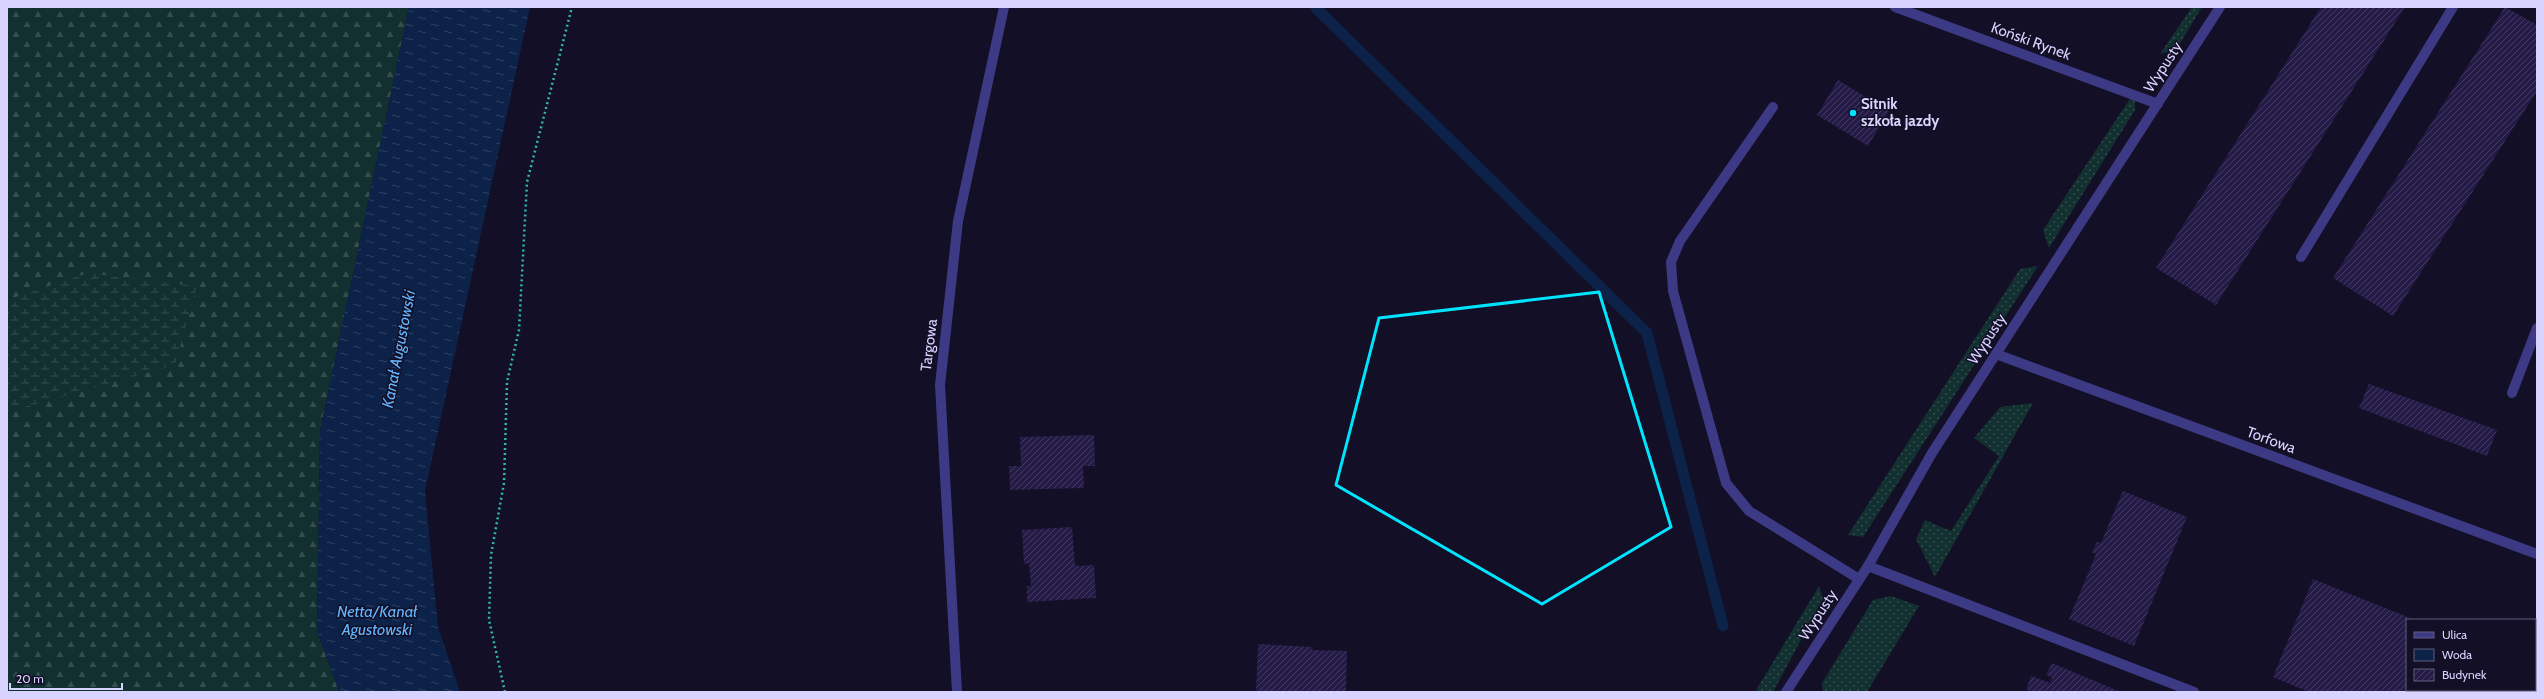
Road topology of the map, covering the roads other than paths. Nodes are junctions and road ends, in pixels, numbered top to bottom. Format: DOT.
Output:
graph roads {
  1 [pos="1004,7"];
  2 [pos="1895,7"];
  3 [pos="2220,7"];
  4 [pos="2453,7"];
  5 [pos="2158,104"];
  6 [pos="1773,107"];
  7 [pos="2301,257"];
  8 [pos="2537,328"];
  9 [pos="1996,354"];
  10 [pos="2512,393"];
  11 [pos="2537,554"];
  12 [pos="1868,566"];
  13 [pos="1859,579"];
  14 [pos="957,692"];
  15 [pos="1786,692"];
  16 [pos="2194,692"];
  1 -- 14 [label="street, Targowa"];
  2 -- 5 [label="street, Koński Rynek"];
  3 -- 5 [label="street, Wypusty"];
  4 -- 7 [label="street"];
  5 -- 9 [label="street, Wypusty"];
  6 -- 13 [label="street"];
  8 -- 10 [label="street"];
  9 -- 11 [label="street, Torfowa"];
  9 -- 12 [label="street, Wypusty"];
  12 -- 13 [label="street, Wypusty"];
  12 -- 16 [label="street"];
  13 -- 15 [label="street, Wypusty"];
}
